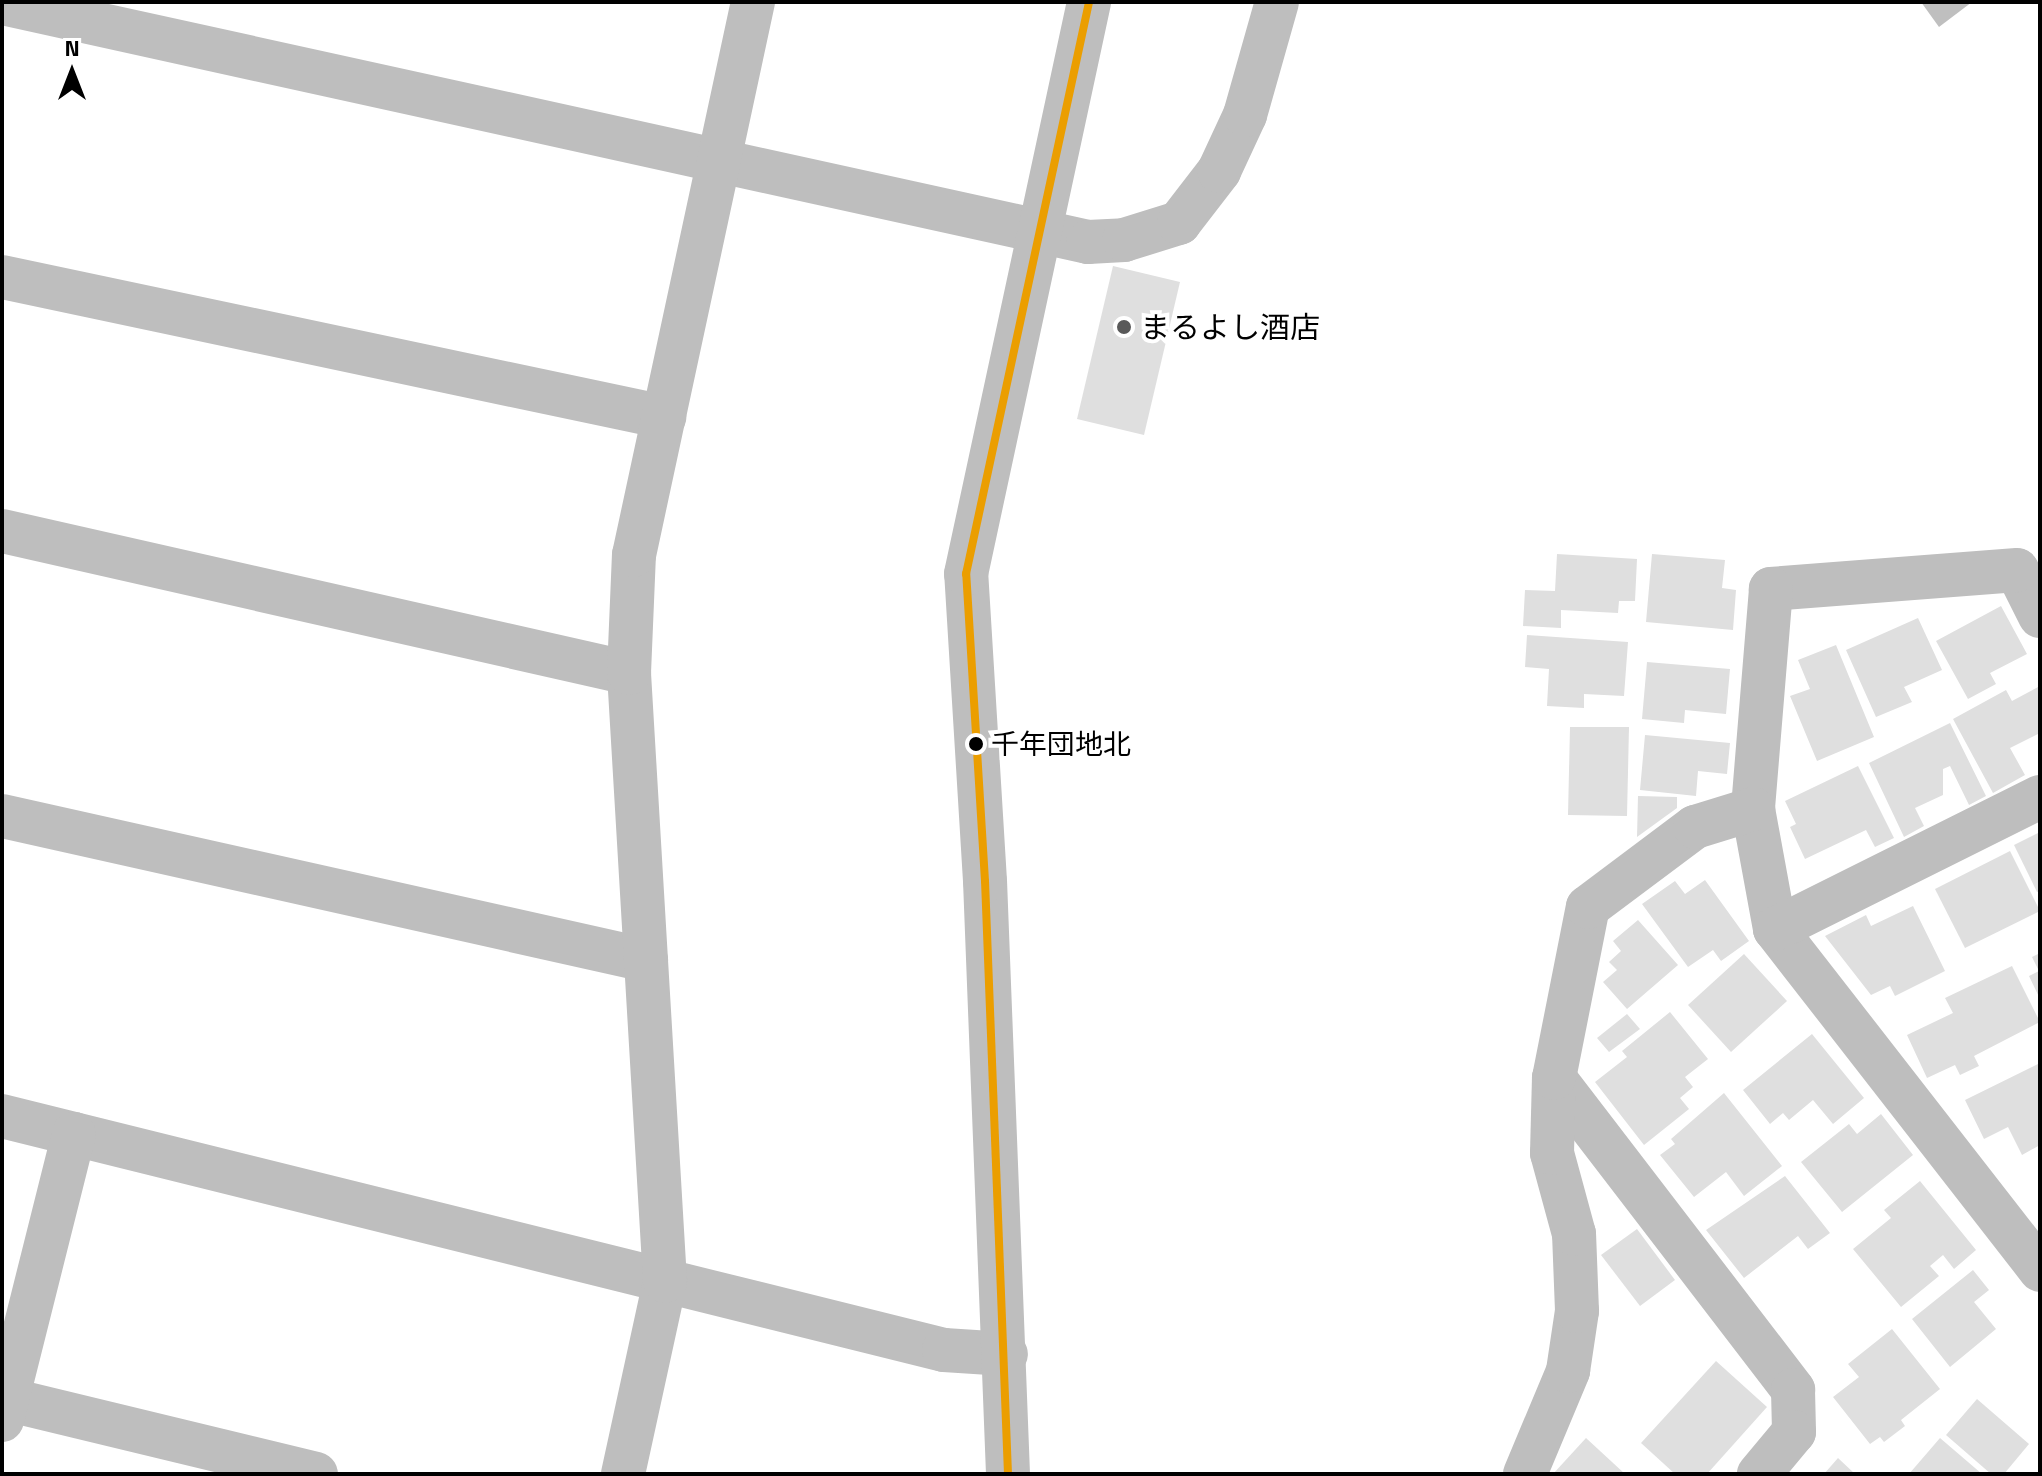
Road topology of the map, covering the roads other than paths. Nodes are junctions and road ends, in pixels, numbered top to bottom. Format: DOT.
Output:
graph roads {
  1 [pos="753,2"];
  2 [pos="1089,2"];
  3 [pos="1277,2"];
  4 [pos="2,3"];
  5 [pos="718,159"];
  6 [pos="1041,231"];
  7 [pos="2,277"];
  8 [pos="664,417"];
  9 [pos="2,531"];
  10 [pos="2040,616"];
  11 [pos="629,673"];
  12 [pos="2040,797"];
  13 [pos="1753,809"];
  14 [pos="2,816"];
  15 [pos="1775,929"];
  16 [pos="646,960"];
  17 [pos="1554,1078"];
  18 [pos="2,1116"];
  19 [pos="74,1134"];
  20 [pos="2040,1270"];
  21 [pos="665,1281"];
  22 [pos="1006,1354"];
  23 [pos="4,1406"];
  24 [pos="316,1474"];
  25 [pos="623,1474"];
  26 [pos="1008,1474"];
  27 [pos="1525,1474"];
  28 [pos="1759,1474"];
  1 -- 5 [label="street"];
  2 -- 6 [label="street"];
  3 -- 6 [label="street"];
  4 -- 5 [label="street"];
  5 -- 6 [label="street"];
  5 -- 8 [label="street"];
  6 -- 22 [label="street"];
  7 -- 8 [label="street"];
  8 -- 11 [label="street"];
  9 -- 11 [label="street"];
  10 -- 13 [label="street"];
  11 -- 16 [label="street"];
  12 -- 15 [label="street"];
  13 -- 15 [label="street"];
  13 -- 17 [label="street"];
  14 -- 16 [label="street"];
  15 -- 20 [label="street"];
  16 -- 21 [label="street"];
  17 -- 27 [label="street"];
  17 -- 28 [label="street"];
  18 -- 19 [label="street"];
  19 -- 21 [label="street"];
  19 -- 23 [label="street"];
  21 -- 22 [label="street"];
  21 -- 25 [label="street"];
  22 -- 26 [label="street"];
  23 -- 24 [label="street"];
}
